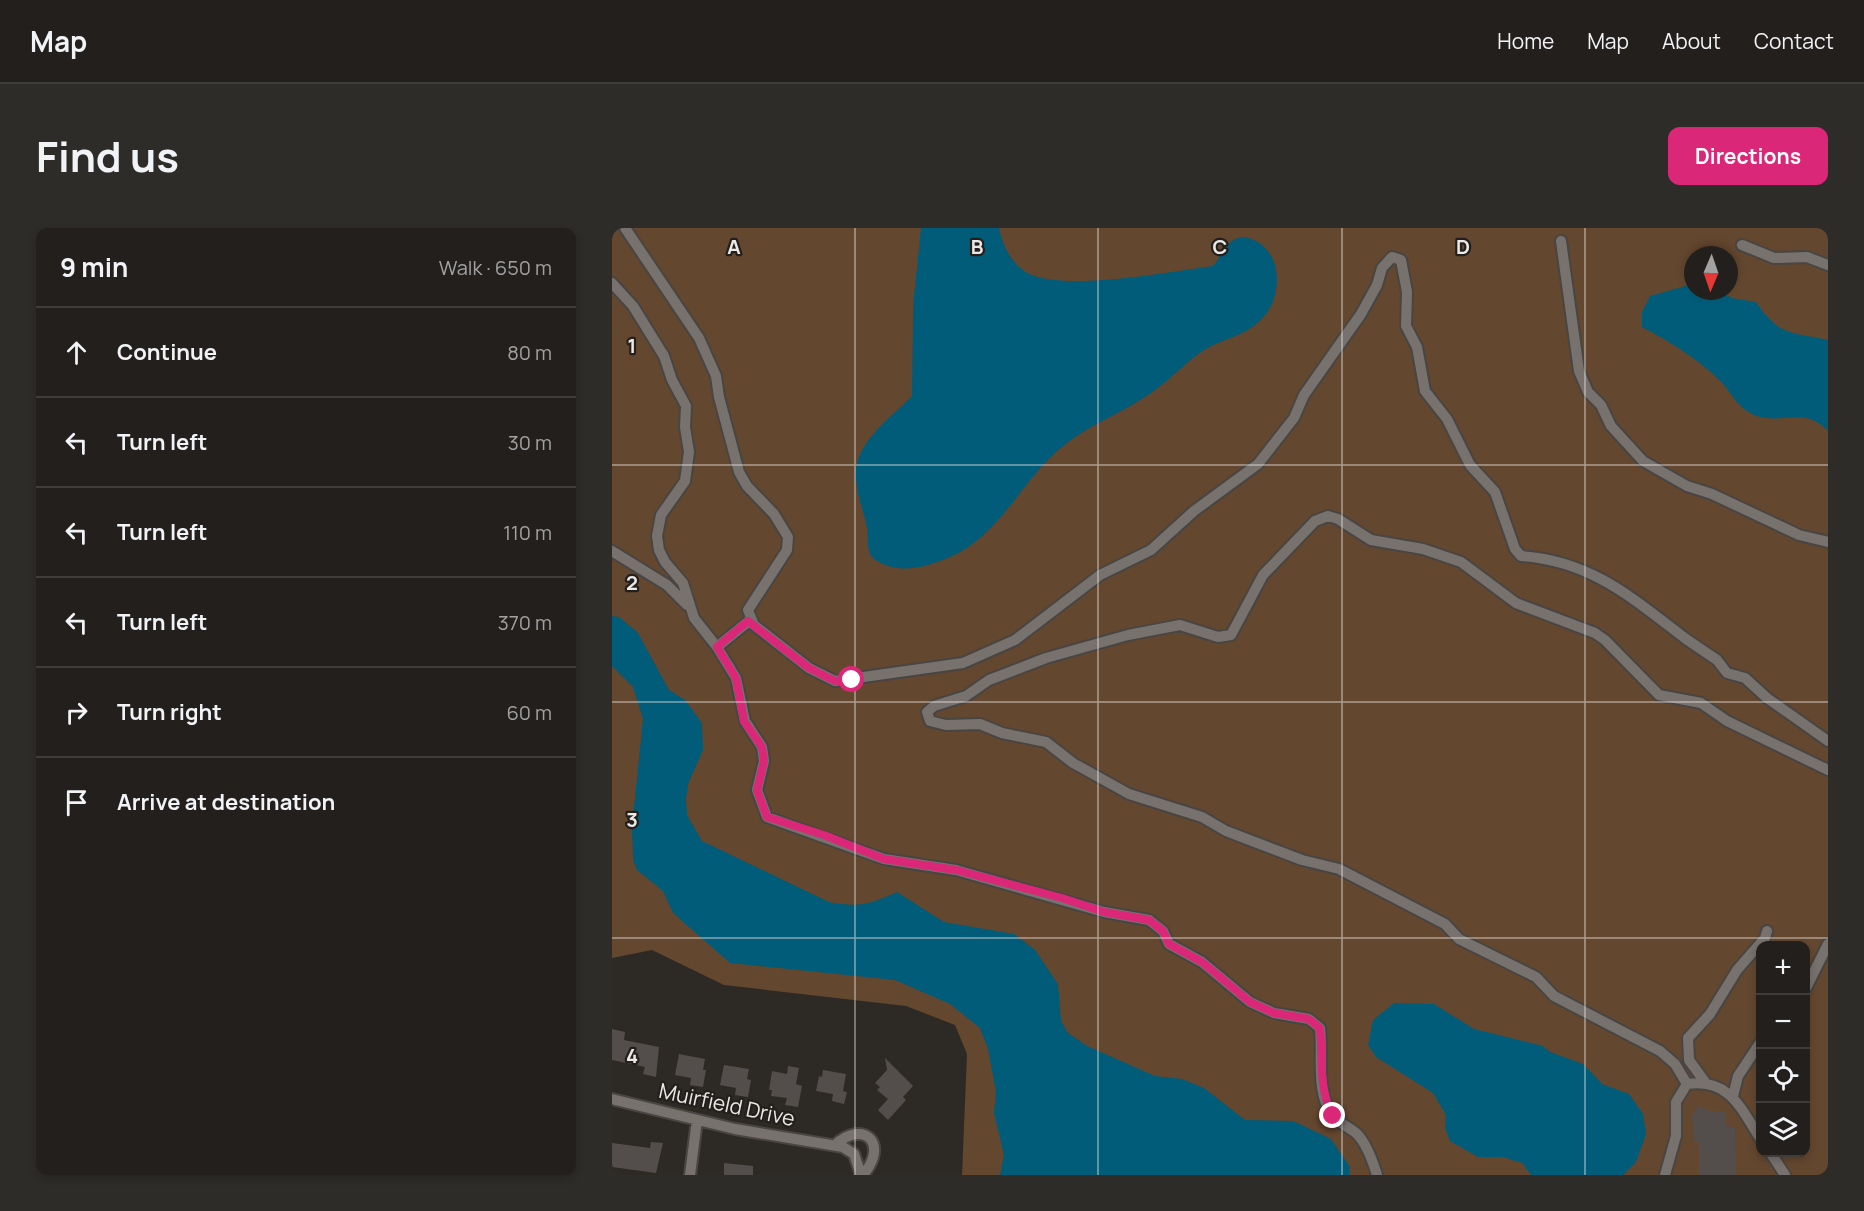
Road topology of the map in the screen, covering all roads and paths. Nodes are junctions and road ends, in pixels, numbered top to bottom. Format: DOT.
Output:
graph roads {
  1 [pos="625,228"];
  2 [pos="1561,241"];
  3 [pos="1742,245"];
  4 [pos="1828,265"];
  5 [pos="612,283"];
  6 [pos="1828,542"];
  7 [pos="612,551"];
  8 [pos="689,608"];
  9 [pos="754,625"];
  10 [pos="717,647"];
  11 [pos="1828,741"];
  12 [pos="1828,770"];
  13 [pos="1767,931"];
  14 [pos="1828,945"];
  15 [pos="1810,980"];
  16 [pos="1757,1049"];
  17 [pos="1705,1082"];
  18 [pos="1687,1084"];
  19 [pos="1732,1096"];
  20 [pos="612,1099"];
  21 [pos="697,1120"];
  22 [pos="1756,1131"];
  23 [pos="835,1145"];
  24 [pos="1773,1157"];
  25 [pos="690,1175"];
  26 [pos="862,1175"];
  27 [pos="1377,1175"];
  28 [pos="1665,1175"];
  29 [pos="1785,1175"];
  1 -- 9 [label="street"];
  2 -- 6 [label="street"];
  3 -- 4 [label="street"];
  5 -- 8 [label="street"];
  7 -- 8 [label="street"];
  8 -- 10 [label="street"];
  9 -- 10 [label="street"];
  9 -- 11 [label="street"];
  10 -- 27 [label="street"];
  12 -- 18 [label="street"];
  13 -- 17 [label="street"];
  14 -- 15 [label="street"];
  16 -- 19 [label="street"];
  17 -- 18 [label="street"];
  17 -- 19 [label="street"];
  18 -- 28 [label="street"];
  19 -- 22 [label="street"];
  20 -- 21 [label="street, Muirfield Drive"];
  21 -- 23 [label="street, Muirfield Drive"];
  21 -- 25 [label="street"];
  23 -- 26 [label="street, Muirfield Drive"];
  23 -- 26 [label="street, Muirfield Drive"];
  24 -- 29 [label="street"];
}
